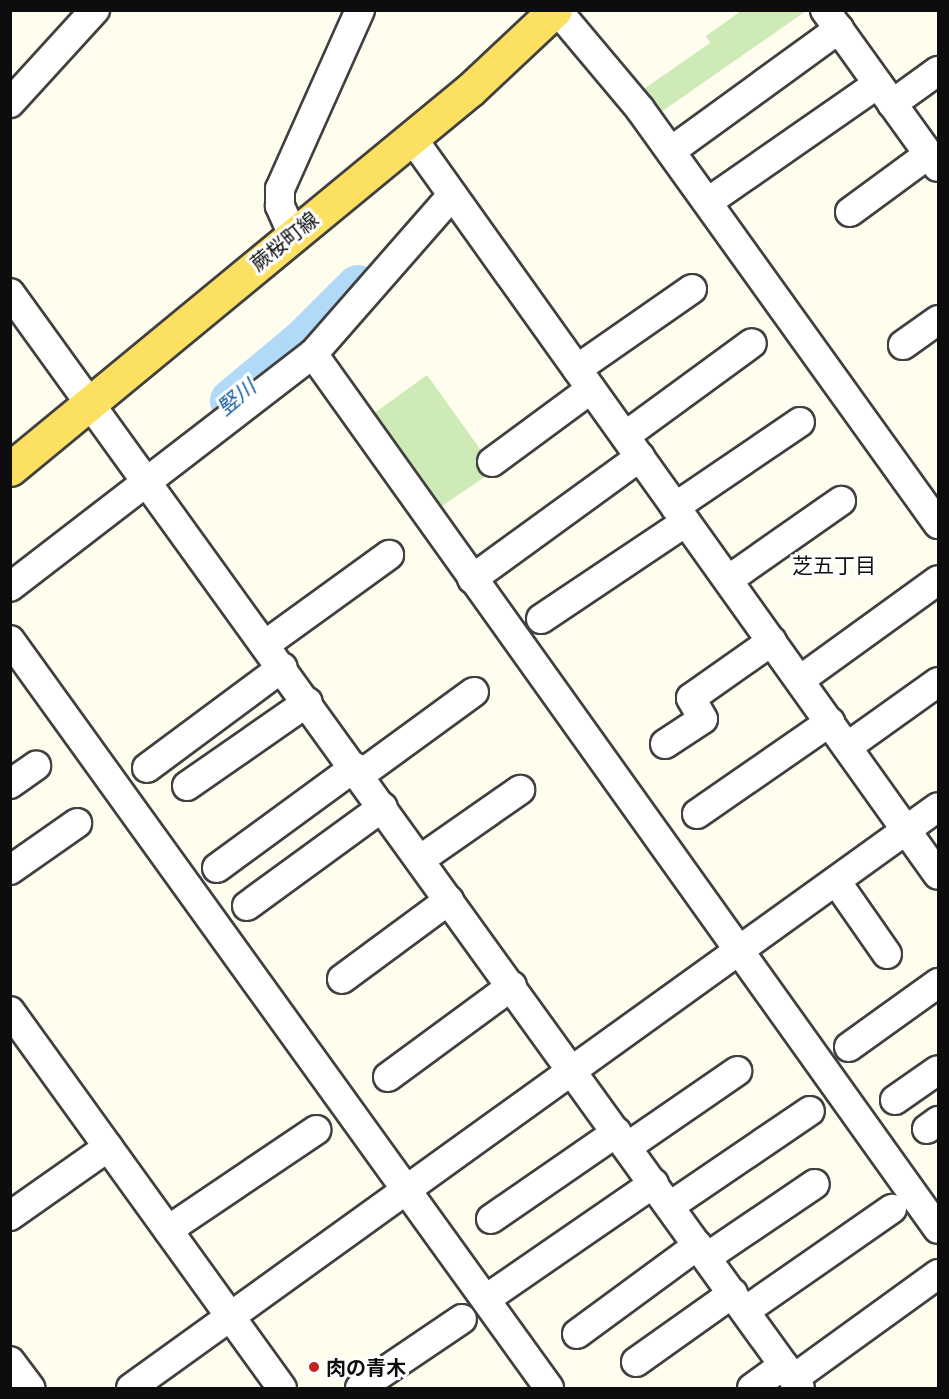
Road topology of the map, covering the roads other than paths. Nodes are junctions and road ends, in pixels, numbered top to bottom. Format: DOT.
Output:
graph roads {
  1 [pos="95,10"];
  2 [pos="360,10"];
  3 [pos="556,10"];
  4 [pos="830,16"];
  5 [pos="939,71"];
  6 [pos="885,94"];
  7 [pos="10,103"];
  8 [pos="412,138"];
  9 [pos="671,151"];
  10 [pos="934,161"];
  11 [pos="452,195"];
  12 [pos="708,202"];
  13 [pos="850,212"];
  14 [pos="292,233"];
  15 [pos="692,289"];
  16 [pos="10,293"];
  17 [pos="939,320"];
  18 [pos="752,343"];
  19 [pos="903,345"];
  20 [pos="313,354"];
  21 [pos="584,379"];
  22 [pos="91,403"];
  23 [pos="800,422"];
  24 [pos="633,447"];
  25 [pos="492,462"];
  26 [pos="10,469"];
  27 [pos="145,475"];
  28 [pos="841,501"];
  29 [pos="681,514"];
  30 [pos="939,524"];
  31 [pos="389,555"];
  32 [pos="471,579"];
  33 [pos="728,580"];
  34 [pos="939,580"];
  35 [pos="10,587"];
  36 [pos="541,619"];
  37 [pos="10,640"];
  38 [pos="772,641"];
  39 [pos="274,655"];
  40 [pos="800,680"];
  41 [pos="939,682"];
  42 [pos="474,692"];
  43 [pos="308,702"];
  44 [pos="830,722"];
  45 [pos="665,744"];
  46 [pos="847,747"];
  47 [pos="36,766"];
  48 [pos="147,768"];
  49 [pos="357,771"];
  50 [pos="10,784"];
  51 [pos="187,786"];
  52 [pos="520,790"];
  53 [pos="383,807"];
  54 [pos="939,807"];
  55 [pos="697,814"];
  56 [pos="77,824"];
  57 [pos="907,830"];
  58 [pos="421,859"];
  59 [pos="217,868"];
  60 [pos="10,870"];
  61 [pos="939,875"];
  62 [pos="836,881"];
  63 [pos="449,900"];
  64 [pos="247,906"];
  65 [pos="741,950"];
  66 [pos="887,954"];
  67 [pos="342,980"];
  68 [pos="939,983"];
  69 [pos="512,986"];
  70 [pos="10,1011"];
  71 [pos="849,1047"];
  72 [pos="939,1070"];
  73 [pos="572,1071"];
  74 [pos="737,1071"];
  75 [pos="388,1077"];
  76 [pos="895,1100"];
  77 [pos="810,1110"];
  78 [pos="316,1130"];
  79 [pos="622,1140"];
  80 [pos="108,1147"];
  81 [pos="814,1184"];
  82 [pos="406,1191"];
  83 [pos="662,1194"];
  84 [pos="892,1209"];
  85 [pos="10,1216"];
  86 [pos="491,1219"];
  87 [pos="939,1229"];
  88 [pos="168,1230"];
  89 [pos="703,1251"];
  90 [pos="939,1274"];
  91 [pos="486,1299"];
  92 [pos="739,1302"];
  93 [pos="231,1317"];
  94 [pos="462,1319"];
  95 [pos="577,1334"];
  96 [pos="10,1361"];
  97 [pos="636,1362"];
  98 [pos="792,1378"];
  99 [pos="30,1389"];
  100 [pos="131,1389"];
  101 [pos="282,1389"];
  102 [pos="360,1389"];
  103 [pos="549,1389"];
  104 [pos="752,1389"];
  1 -- 7 [label="street"];
  2 -- 14 [label="street"];
  3 -- 8 [label="main road, 蕨桜町線"];
  3 -- 9 [label="street"];
  4 -- 6 [label="street"];
  4 -- 9 [label="street"];
  5 -- 6 [label="street"];
  6 -- 10 [label="street"];
  6 -- 12 [label="street"];
  8 -- 11 [label="street"];
  8 -- 14 [label="main road, 蕨桜町線"];
  9 -- 12 [label="street"];
  10 -- 13 [label="street"];
  11 -- 20 [label="street"];
  11 -- 21 [label="street"];
  12 -- 30 [label="street"];
  14 -- 22 [label="main road, 蕨桜町線"];
  15 -- 21 [label="street"];
  16 -- 22 [label="street"];
  17 -- 19 [label="street"];
  18 -- 24 [label="street"];
  20 -- 27 [label="street"];
  20 -- 32 [label="street"];
  21 -- 24 [label="street"];
  21 -- 25 [label="street"];
  22 -- 26 [label="main road, 蕨桜町線"];
  22 -- 27 [label="street"];
  23 -- 29 [label="street"];
  24 -- 29 [label="street"];
  24 -- 32 [label="street"];
  27 -- 35 [label="street"];
  27 -- 39 [label="street"];
  28 -- 33 [label="street"];
  29 -- 33 [label="street"];
  29 -- 36 [label="street"];
  31 -- 39 [label="street"];
  32 -- 65 [label="street"];
  33 -- 38 [label="street"];
  34 -- 40 [label="street"];
  37 -- 82 [label="street"];
  38 -- 40 [label="street"];
  38 -- 45 [label="street"];
  39 -- 43 [label="street"];
  39 -- 48 [label="street"];
  40 -- 44 [label="street"];
  41 -- 46 [label="street"];
  42 -- 49 [label="street"];
  43 -- 49 [label="street"];
  43 -- 51 [label="street"];
  44 -- 46 [label="street"];
  44 -- 55 [label="street"];
  46 -- 57 [label="street"];
  47 -- 50 [label="street"];
  49 -- 53 [label="street"];
  49 -- 59 [label="street"];
  52 -- 58 [label="street"];
  53 -- 58 [label="street"];
  53 -- 64 [label="street"];
  54 -- 57 [label="street"];
  56 -- 60 [label="street"];
  57 -- 61 [label="street"];
  57 -- 62 [label="street"];
  58 -- 63 [label="street"];
  62 -- 65 [label="street"];
  62 -- 66 [label="street"];
  63 -- 67 [label="street"];
  63 -- 69 [label="street"];
  65 -- 73 [label="street"];
  65 -- 87 [label="street"];
  68 -- 71 [label="street"];
  69 -- 73 [label="street"];
  69 -- 75 [label="street"];
  70 -- 80 [label="street"];
  72 -- 76 [label="street"];
  73 -- 79 [label="street"];
  73 -- 82 [label="street"];
  74 -- 79 [label="street"];
  77 -- 83 [label="street"];
  78 -- 88 [label="street"];
  79 -- 83 [label="street"];
  79 -- 86 [label="street"];
  80 -- 85 [label="street"];
  80 -- 88 [label="street"];
  81 -- 89 [label="street"];
  82 -- 91 [label="street"];
  82 -- 93 [label="street"];
  83 -- 89 [label="street"];
  83 -- 91 [label="street"];
  84 -- 92 [label="street"];
  88 -- 93 [label="street"];
  89 -- 92 [label="street"];
  89 -- 95 [label="street"];
  90 -- 98 [label="street"];
  91 -- 103 [label="street"];
  92 -- 97 [label="street"];
  92 -- 98 [label="street"];
  93 -- 100 [label="street"];
  93 -- 101 [label="street"];
  94 -- 102 [label="street"];
  96 -- 99 [label="street"];
  98 -- 104 [label="street"];
}
